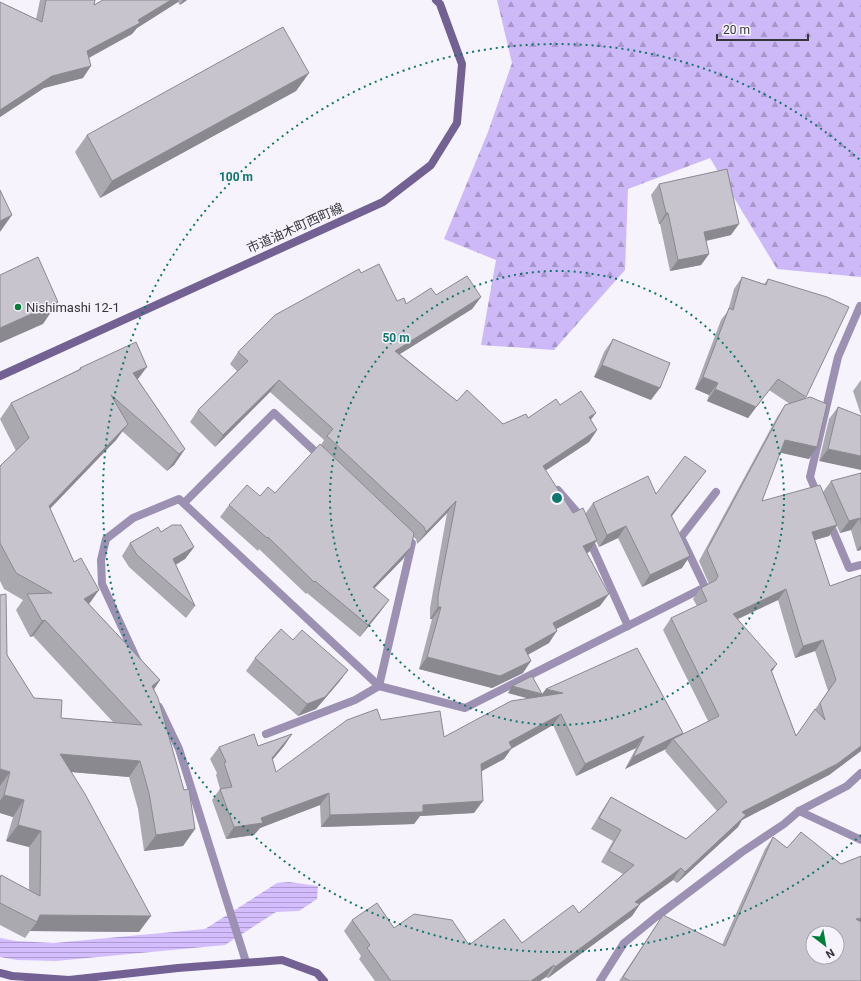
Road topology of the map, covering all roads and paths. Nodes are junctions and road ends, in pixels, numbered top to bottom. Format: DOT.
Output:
graph roads {
  1 [pos="436,0"];
  2 [pos="860,306"];
  3 [pos="0,376"];
  4 [pos="326,462"];
  5 [pos="558,490"];
  6 [pos="716,492"];
  7 [pos="184,503"];
  8 [pos="400,532"];
  9 [pos="861,565"];
  10 [pos="628,626"];
  11 [pos="142,670"];
  12 [pos="379,686"];
  13 [pos="155,698"];
  14 [pos="266,734"];
  15 [pos="861,773"];
  16 [pos="799,811"];
  17 [pos="861,840"];
  18 [pos="246,962"];
  19 [pos="0,973"];
  20 [pos="324,981"];
  21 [pos="600,981"];
  1 -- 3 [label="street, 市道油木町西町線"];
  2 -- 9 [label="street"];
  4 -- 7 [label="street"];
  5 -- 10 [label="street"];
  6 -- 10 [label="street"];
  7 -- 11 [label="street"];
  7 -- 12 [label="street"];
  8 -- 12 [label="street"];
  10 -- 12 [label="street"];
  12 -- 14 [label="street"];
  13 -- 18 [label="street"];
  15 -- 16 [label="street"];
  16 -- 17 [label="street"];
  16 -- 21 [label="street"];
  18 -- 19 [label="street"];
  18 -- 20 [label="street"];
}
